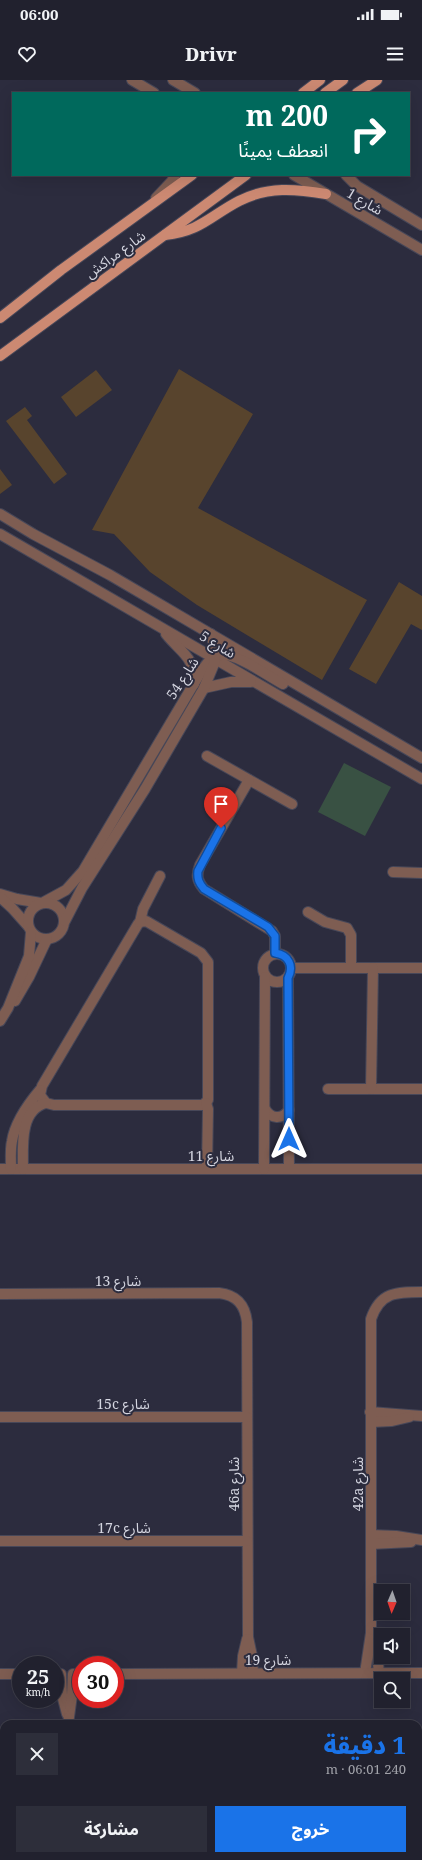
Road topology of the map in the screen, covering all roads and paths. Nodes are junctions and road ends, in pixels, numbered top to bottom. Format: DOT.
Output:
graph roads {
  1 [pos="132,80"];
  2 [pos="173,80"];
  3 [pos="343,80"];
  4 [pos="377,80"];
  5 [pos="315,82"];
  6 [pos="152,92"];
  7 [pos="193,92"];
  8 [pos="304,92"];
  9 [pos="327,92"];
  10 [pos="359,92"];
  11 [pos="174,176"];
  12 [pos="191,176"];
  13 [pos="245,176"];
  14 [pos="296,176"];
  15 [pos="347,176"];
  16 [pos="326,194"];
  17 [pos="143,212"];
  18 [pos="422,225"];
  19 [pos="165,235"];
  20 [pos="422,250"];
  21 [pos="0,318"];
  22 [pos="0,356"];
  23 [pos="0,514"];
  24 [pos="0,534"];
  25 [pos="164,629"];
  26 [pos="211,634"];
  27 [pos="214,658"];
  28 [pos="253,682"];
  29 [pos="194,684"];
  30 [pos="204,688"];
  31 [pos="361,723"];
  32 [pos="368,748"];
  33 [pos="207,756"];
  34 [pos="422,758"];
  35 [pos="422,773"];
  36 [pos="422,779"];
  37 [pos="249,780"];
  38 [pos="292,804"];
  39 [pos="393,872"];
  40 [pos="422,872"];
  41 [pos="160,876"];
  42 [pos="0,894"];
  43 [pos="0,897"];
  44 [pos="43,902"];
  45 [pos="308,912"];
  46 [pos="65,921"];
  47 [pos="140,922"];
  48 [pos="30,929"];
  49 [pos="47,939"];
  50 [pos="275,953"];
  51 [pos="351,968"];
  52 [pos="373,968"];
  53 [pos="422,968"];
  54 [pos="289,973"];
  55 [pos="266,977"];
  56 [pos="8,1008"];
  57 [pos="0,1021"];
  58 [pos="328,1089"];
  59 [pos="371,1089"];
  60 [pos="422,1089"];
  61 [pos="40,1090"];
  62 [pos="206,1103"];
  63 [pos="46,1104"];
  64 [pos="265,1109"];
  65 [pos="289,1110"];
  66 [pos="0,1169"];
  67 [pos="11,1169"];
  68 [pos="23,1169"];
  69 [pos="207,1169"];
  70 [pos="264,1169"];
  71 [pos="289,1169"];
  72 [pos="422,1169"];
  73 [pos="422,1292"];
  74 [pos="0,1294"];
  75 [pos="236,1297"];
  76 [pos="417,1416"];
  77 [pos="0,1417"];
  78 [pos="247,1417"];
  79 [pos="370,1417"];
  80 [pos="371,1539"];
  81 [pos="421,1540"];
  82 [pos="0,1541"];
  83 [pos="247,1541"];
  84 [pos="371,1633"];
  85 [pos="379,1672"];
  86 [pos="247,1673"];
  87 [pos="365,1673"];
  88 [pos="374,1673"];
  89 [pos="410,1673"];
  90 [pos="422,1673"];
  91 [pos="0,1674"];
  92 [pos="12,1674"];
  93 [pos="124,1674"];
  94 [pos="72,1696"];
  95 [pos="64,1704"];
  96 [pos="68,1720"];
  1 -- 6 [label="street"];
  2 -- 7 [label="street"];
  3 -- 9 [label="main road"];
  4 -- 10 [label="main road"];
  5 -- 8 [label="main road"];
  11 -- 17 [label="street"];
  12 -- 17 [label="main road, شارع مراكش"];
  13 -- 19 [label="main road, شارع مراكش"];
  14 -- 16 [label="street, شارع 1"];
  15 -- 18 [label="street, شارع 1"];
  16 -- 19 [label="main road"];
  16 -- 20 [label="street, شارع 1"];
  17 -- 21 [label="main road, شارع مراكش"];
  19 -- 22 [label="main road, شارع مراكش"];
  23 -- 26 [label="street, شارع 5"];
  24 -- 25 [label="street, شارع 5"];
  25 -- 27 [label="street, شارع 5"];
  25 -- 29 [label="street"];
  26 -- 27 [label="street"];
  26 -- 31 [label="street, شارع 5"];
  27 -- 28 [label="street, شارع 5"];
  27 -- 29 [label="street, شارع 54"];
  27 -- 30 [label="street, شارع 54"];
  27 -- 31 [label="street"];
  28 -- 30 [label="street"];
  28 -- 32 [label="street, شارع 5"];
  29 -- 44 [label="street, شارع 54"];
  30 -- 46 [label="street, شارع 54"];
  31 -- 34 [label="street, شارع 5"];
  32 -- 35 [label="street"];
  32 -- 36 [label="street, شارع 5"];
  33 -- 37 [label="street"];
  37 -- 38 [label="street"];
  37 -- 50 [label="street"];
  39 -- 40 [label="street"];
  41 -- 47 [label="street"];
  42 -- 44 [label="street"];
  43 -- 48 [label="street"];
  44 -- 46 [label="street"];
  44 -- 48 [label="street"];
  45 -- 51 [label="street"];
  46 -- 49 [label="street"];
  47 -- 61 [label="street"];
  47 -- 62 [label="street"];
  48 -- 49 [label="street"];
  48 -- 56 [label="street"];
  49 -- 56 [label="street"];
  50 -- 54 [label="street"];
  50 -- 55 [label="street"];
  51 -- 52 [label="street"];
  51 -- 54 [label="street"];
  52 -- 53 [label="street"];
  52 -- 59 [label="street"];
  54 -- 55 [label="street"];
  54 -- 65 [label="street"];
  55 -- 64 [label="street"];
  56 -- 57 [label="street"];
  58 -- 59 [label="street"];
  59 -- 60 [label="street"];
  61 -- 63 [label="street"];
  61 -- 67 [label="street"];
  62 -- 63 [label="street"];
  62 -- 69 [label="street"];
  63 -- 68 [label="street"];
  64 -- 65 [label="street"];
  64 -- 70 [label="street"];
  65 -- 71 [label="street"];
  66 -- 67 [label="street, شارع 11"];
  67 -- 68 [label="street, شارع 11"];
  68 -- 69 [label="street, شارع 11"];
  69 -- 70 [label="street, شارع 11"];
  70 -- 71 [label="street, شارع 11"];
  71 -- 72 [label="street, شارع 11"];
  73 -- 79 [label="street, 42a شارع"];
  74 -- 75 [label="street, شارع 13"];
  75 -- 78 [label="street, 46a شارع"];
  76 -- 79 [label="street"];
  77 -- 78 [label="street, 15c شارع"];
  78 -- 83 [label="street, 46a شارع"];
  79 -- 80 [label="street, 42a شارع"];
  80 -- 81 [label="street"];
  80 -- 84 [label="street, 42a شارع"];
  82 -- 83 [label="street, 17c شارع"];
  83 -- 86 [label="street, 46a شارع"];
  84 -- 85 [label="street"];
  84 -- 87 [label="street, 42a شارع"];
  86 -- 87 [label="street, شارع 19"];
  86 -- 93 [label="street, شارع 19"];
  87 -- 88 [label="street, شارع 19"];
  89 -- 90 [label="street, شارع 19"];
  91 -- 92 [label="street"];
  94 -- 96 [label="street"];
  95 -- 96 [label="street"];
}
